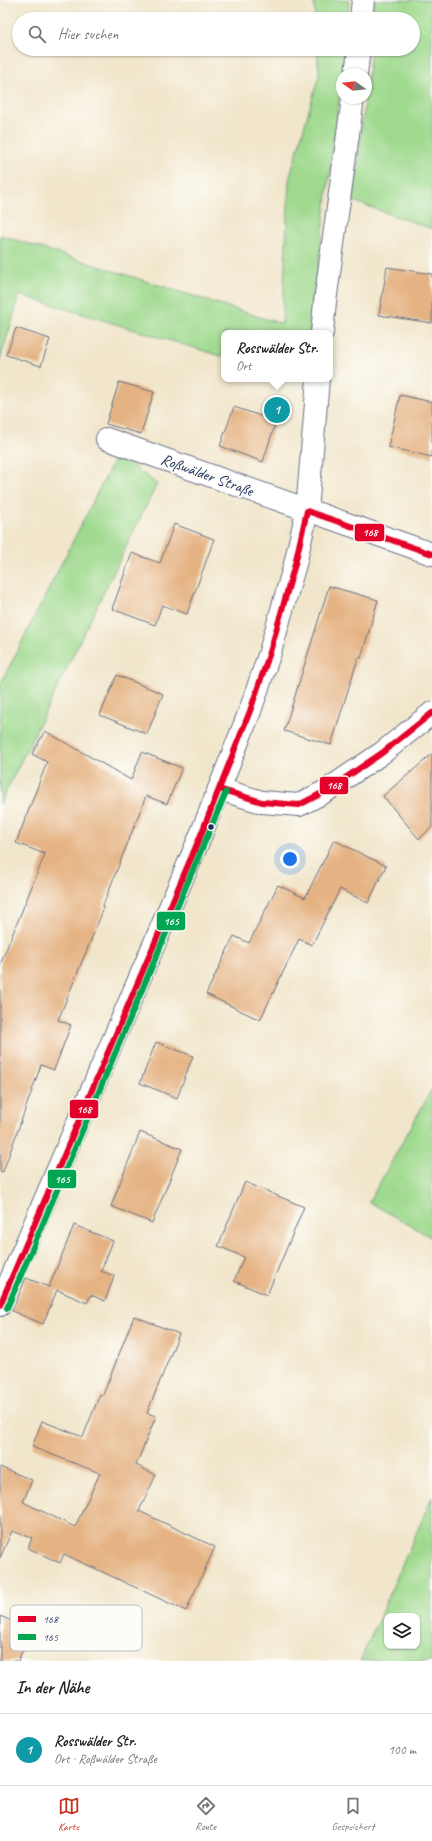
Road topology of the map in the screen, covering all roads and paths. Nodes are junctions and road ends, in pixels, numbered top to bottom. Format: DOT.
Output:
graph roads {
  1 [pos="363,0"];
  2 [pos="362,12"];
  3 [pos="358,56"];
  4 [pos="357,68"];
  5 [pos="352,104"];
  6 [pos="322,330"];
  7 [pos="318,382"];
  8 [pos="107,439"];
  9 [pos="307,510"];
  10 [pos="432,554"];
  11 [pos="432,713"];
  12 [pos="219,789"];
  13 [pos="0,1305"];
  1 -- 2 [label="street"];
  3 -- 4 [label="street"];
  5 -- 6 [label="street"];
  7 -- 9 [label="street"];
  8 -- 9 [label="street, Roßwälder Straße"];
  9 -- 10 [label="street, Roßwälder Straße"];
  9 -- 12 [label="street"];
  11 -- 12 [label="street"];
  12 -- 13 [label="street"];
}
